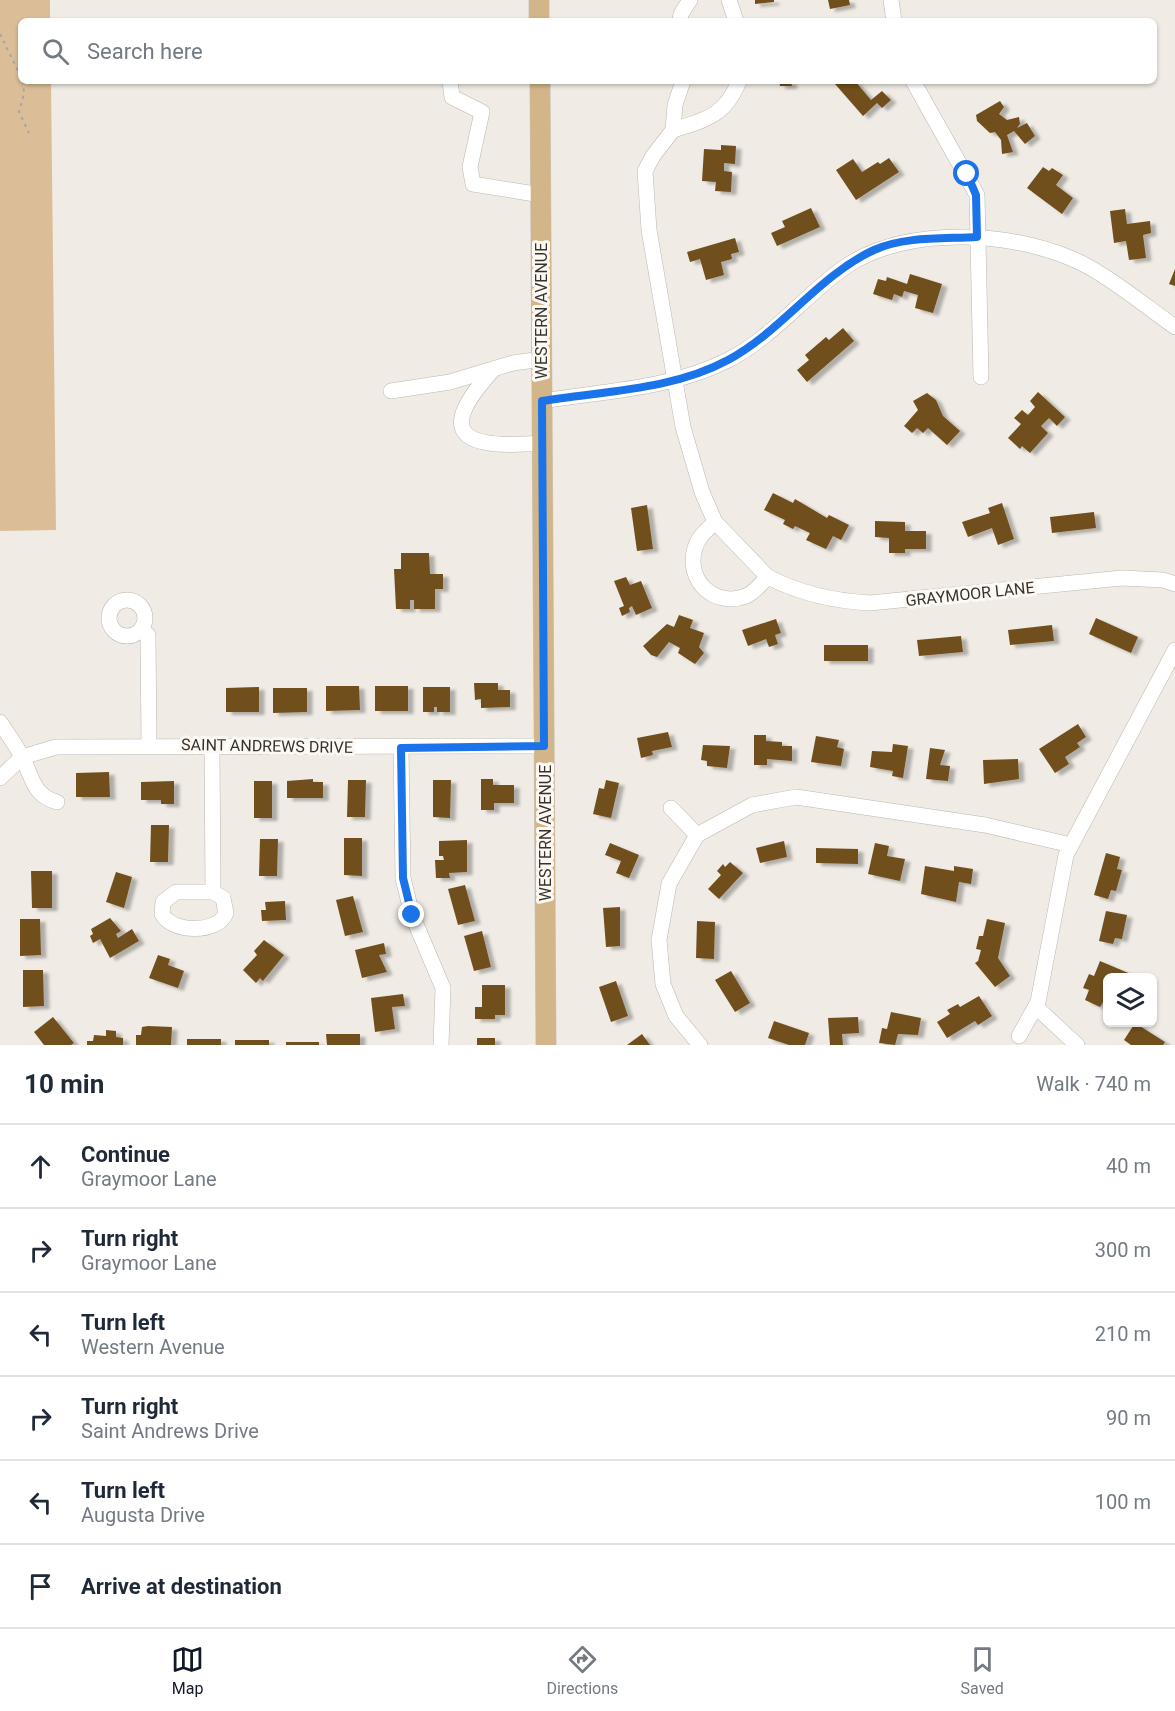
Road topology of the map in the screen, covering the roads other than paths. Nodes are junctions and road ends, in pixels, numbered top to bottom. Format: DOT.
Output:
graph roads {
  1 [pos="539,0"];
  2 [pos="690,0"];
  3 [pos="729,0"];
  4 [pos="891,0"];
  5 [pos="539,18"];
  6 [pos="680,18"];
  7 [pos="735,18"];
  8 [pos="894,18"];
  9 [pos="450,84"];
  10 [pos="540,84"];
  11 [pos="682,84"];
  12 [pos="738,84"];
  13 [pos="915,84"];
  14 [pos="673,130"];
  15 [pos="541,195"];
  16 [pos="977,237"];
  17 [pos="1175,327"];
  18 [pos="542,359"];
  19 [pos="494,369"];
  20 [pos="981,377"];
  21 [pos="676,381"];
  22 [pos="391,391"];
  23 [pos="542,401"];
  24 [pos="542,443"];
  25 [pos="715,522"];
  26 [pos="768,577"];
  27 [pos="1175,584"];
  28 [pos="141,630"];
  29 [pos="1175,650"];
  30 [pos="0,723"];
  31 [pos="149,745"];
  32 [pos="544,746"];
  33 [pos="212,747"];
  34 [pos="401,748"];
  35 [pos="22,757"];
  36 [pos="0,778"];
  37 [pos="57,802"];
  38 [pos="671,808"];
  39 [pos="697,835"];
  40 [pos="1071,845"];
  41 [pos="213,892"];
  42 [pos="1036,1007"];
  43 [pos="1020,1042"];
  44 [pos="441,1045"];
  45 [pos="546,1045"];
  46 [pos="700,1045"];
  47 [pos="1077,1045"];
  1 -- 5 [label="main road"];
  2 -- 6 [label="street"];
  3 -- 7 [label="street"];
  4 -- 8 [label="street"];
  9 -- 15 [label="street"];
  10 -- 15 [label="main road, WESTERN AVENUE"];
  11 -- 14 [label="street, GRAYMOOR LANE"];
  12 -- 14 [label="street"];
  13 -- 16 [label="street"];
  14 -- 21 [label="street, GRAYMOOR LANE"];
  15 -- 18 [label="main road, WESTERN AVENUE"];
  16 -- 17 [label="street"];
  16 -- 20 [label="street"];
  16 -- 21 [label="street"];
  18 -- 19 [label="street"];
  18 -- 23 [label="main road, WESTERN AVENUE"];
  19 -- 22 [label="street"];
  19 -- 24 [label="street"];
  21 -- 23 [label="street"];
  21 -- 25 [label="street, GRAYMOOR LANE"];
  23 -- 24 [label="main road, WESTERN AVENUE"];
  24 -- 32 [label="main road, WESTERN AVENUE"];
  25 -- 26 [label="street, GRAYMOOR LANE"];
  25 -- 26 [label="street"];
  26 -- 27 [label="street, GRAYMOOR LANE"];
  28 -- 31 [label="street"];
  29 -- 40 [label="street"];
  30 -- 35 [label="street"];
  31 -- 33 [label="street, SAINT ANDREWS DRIVE"];
  31 -- 35 [label="street, SAINT ANDREWS DRIVE"];
  32 -- 34 [label="street, SAINT ANDREWS DRIVE"];
  32 -- 45 [label="main road, WESTERN AVENUE"];
  33 -- 34 [label="street, SAINT ANDREWS DRIVE"];
  33 -- 41 [label="street"];
  34 -- 44 [label="street"];
  35 -- 36 [label="street, SAINT ANDREWS DRIVE"];
  35 -- 37 [label="street"];
  38 -- 39 [label="street"];
  39 -- 40 [label="street"];
  39 -- 46 [label="street"];
  40 -- 42 [label="street"];
  42 -- 43 [label="street"];
  42 -- 47 [label="street"];
}
